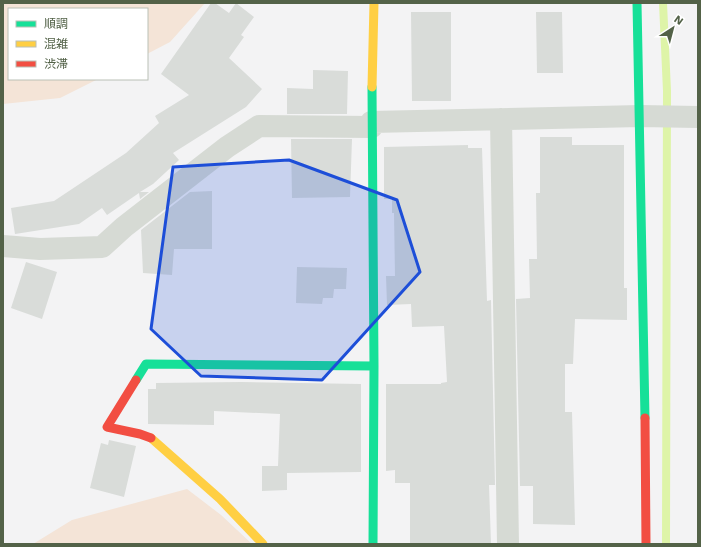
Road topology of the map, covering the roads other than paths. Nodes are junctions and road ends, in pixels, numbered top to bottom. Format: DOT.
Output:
graph roads {
  1 [pos="374,3"];
  2 [pos="638,3"];
  3 [pos="640,116"];
  4 [pos="698,117"];
  5 [pos="501,119"];
  6 [pos="372,124"];
  7 [pos="3,246"];
  8 [pos="374,366"];
  9 [pos="262,544"];
  10 [pos="372,544"];
  11 [pos="508,544"];
  12 [pos="646,544"];
  1 -- 6 [label="street"];
  2 -- 3 [label="street"];
  3 -- 4 [label="street"];
  3 -- 5 [label="street"];
  3 -- 12 [label="street"];
  5 -- 6 [label="street"];
  5 -- 11 [label="street"];
  6 -- 7 [label="street"];
  6 -- 8 [label="street"];
  8 -- 9 [label="street"];
  8 -- 10 [label="street"];
}
